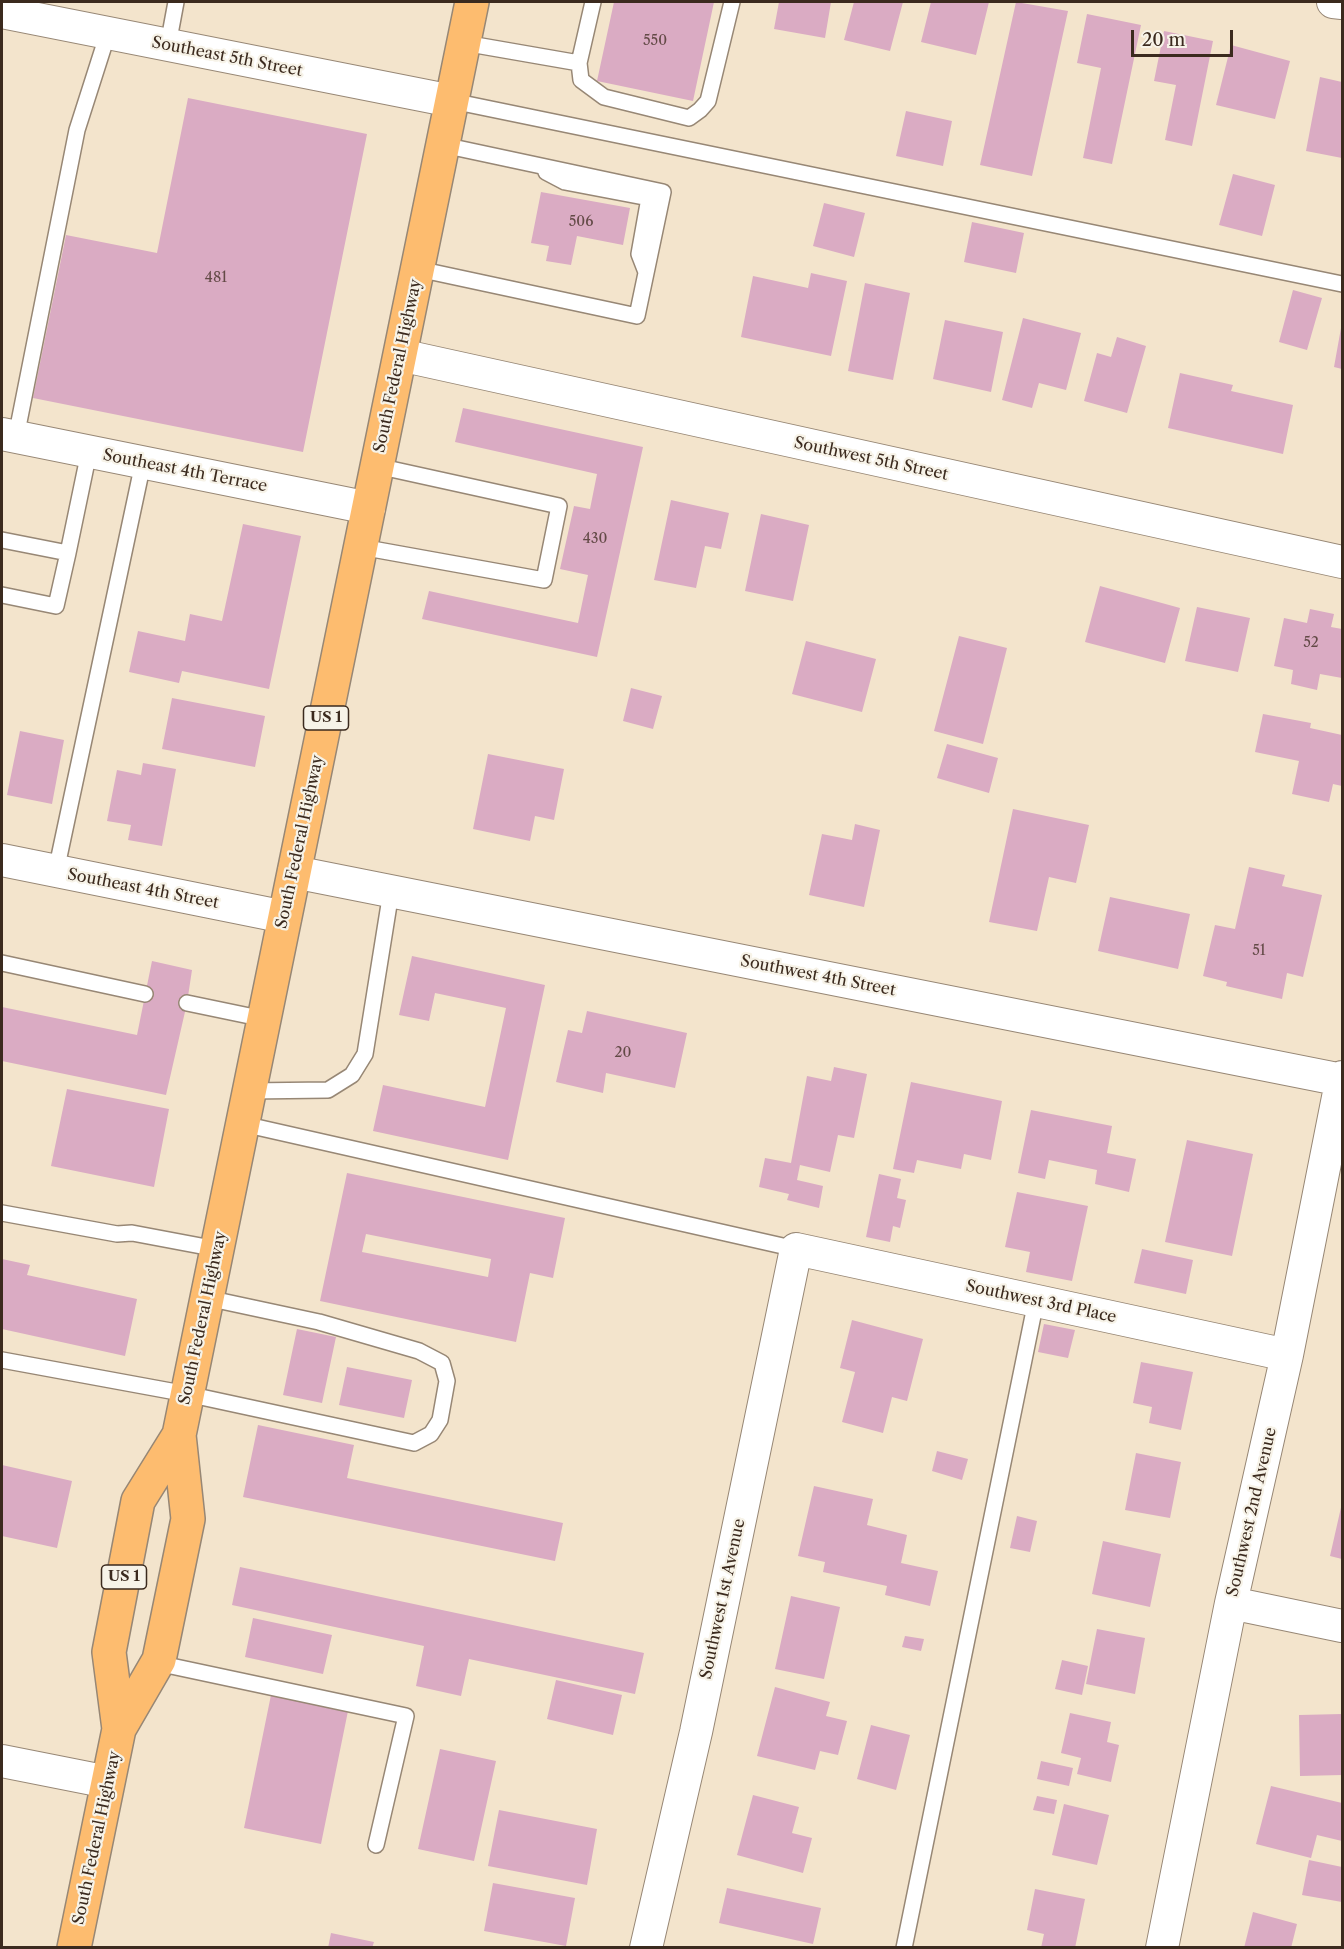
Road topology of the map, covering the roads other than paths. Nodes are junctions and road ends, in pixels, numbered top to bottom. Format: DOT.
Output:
graph roads {
  1 [pos="176,2"];
  2 [pos="472,2"];
  3 [pos="593,2"];
  4 [pos="732,2"];
  5 [pos="1333,2"];
  6 [pos="1342,3"];
  7 [pos="40,10"];
  8 [pos="2,12"];
  9 [pos="108,33"];
  10 [pos="464,43"];
  11 [pos="168,45"];
  12 [pos="579,63"];
  13 [pos="452,101"];
  14 [pos="443,145"];
  15 [pos="418,269"];
  16 [pos="1342,284"];
  17 [pos="400,355"];
  18 [pos="9,435"];
  19 [pos="89,452"];
  20 [pos="143,463"];
  21 [pos="377,466"];
  22 [pos="369,508"];
  23 [pos="2,540"];
  24 [pos="361,547"];
  25 [pos="68,553"];
  26 [pos="1342,562"];
  27 [pos="2,595"];
  28 [pos="2,860"];
  29 [pos="57,872"];
  30 [pos="294,872"];
  31 [pos="391,892"];
  32 [pos="285,917"];
  33 [pos="2,963"];
  34 [pos="145,994"];
  35 [pos="187,1003"];
  36 [pos="264,1020"];
  37 [pos="1342,1079"];
  38 [pos="249,1091"];
  39 [pos="243,1124"];
  40 [pos="2,1213"];
  41 [pos="217,1249"];
  42 [pos="796,1249"];
  43 [pos="207,1298"];
  44 [pos="1035,1301"];
  45 [pos="1287,1355"];
  46 [pos="2,1360"];
  47 [pos="187,1394"];
  48 [pos="179,1435"];
  49 [pos="1232,1603"];
  50 [pos="1342,1626"];
  51 [pos="157,1663"];
  52 [pos="119,1729"];
  53 [pos="2,1761"];
  54 [pos="108,1782"];
  55 [pos="376,1845"];
  56 [pos="74,1947"];
  57 [pos="646,1947"];
  58 [pos="904,1947"];
  59 [pos="1162,1947"];
  1 -- 11 [label="lane"];
  2 -- 10 [label="main road, South Federal Highway / US 1"];
  3 -- 12 [label="lane"];
  4 -- 12 [label="lane"];
  5 -- 6 [label="street"];
  7 -- 8 [label="street, Southeast 5th Street"];
  7 -- 9 [label="street, Southeast 5th Street"];
  9 -- 11 [label="street, Southeast 5th Street"];
  9 -- 18 [label="lane"];
  10 -- 12 [label="lane"];
  10 -- 13 [label="main road, South Federal Highway / US 1"];
  11 -- 13 [label="street, Southeast 5th Street"];
  13 -- 14 [label="main road, South Federal Highway / US 1"];
  13 -- 16 [label="lane"];
  14 -- 15 [label="main road, South Federal Highway / US 1"];
  14 -- 15 [label="lane"];
  15 -- 17 [label="main road, South Federal Highway / US 1"];
  17 -- 21 [label="main road, South Federal Highway / US 1"];
  17 -- 26 [label="street, Southwest 5th Street"];
  18 -- 19 [label="street, Southeast 4th Terrace"];
  19 -- 20 [label="street, Southeast 4th Terrace"];
  19 -- 25 [label="lane"];
  20 -- 22 [label="street, Southeast 4th Terrace"];
  20 -- 29 [label="lane"];
  21 -- 22 [label="main road, South Federal Highway / US 1"];
  21 -- 24 [label="lane"];
  22 -- 24 [label="main road, South Federal Highway / US 1"];
  23 -- 25 [label="lane"];
  24 -- 30 [label="main road, South Federal Highway / US 1"];
  25 -- 27 [label="lane"];
  28 -- 29 [label="street, Southeast 4th Street"];
  29 -- 32 [label="street, Southeast 4th Street"];
  30 -- 31 [label="street, Southwest 4th Street"];
  30 -- 32 [label="main road, South Federal Highway / US 1"];
  31 -- 37 [label="street, Southwest 4th Street"];
  31 -- 38 [label="lane"];
  32 -- 36 [label="main road, South Federal Highway / US 1"];
  33 -- 34 [label="lane"];
  35 -- 36 [label="lane"];
  36 -- 38 [label="main road, South Federal Highway / US 1"];
  37 -- 45 [label="street, Southwest 2nd Avenue"];
  38 -- 39 [label="main road, South Federal Highway / US 1"];
  39 -- 41 [label="main road, South Federal Highway / US 1"];
  39 -- 42 [label="lane"];
  40 -- 41 [label="lane"];
  41 -- 43 [label="main road, South Federal Highway / US 1"];
  42 -- 44 [label="street, Southwest 3rd Place"];
  42 -- 57 [label="street, Southwest 1st Avenue"];
  43 -- 47 [label="main road, South Federal Highway / US 1"];
  43 -- 47 [label="lane"];
  44 -- 45 [label="street, Southwest 3rd Place"];
  44 -- 58 [label="lane"];
  45 -- 49 [label="street, Southwest 2nd Avenue"];
  46 -- 47 [label="lane"];
  47 -- 48 [label="main road, South Federal Highway / US 1"];
  48 -- 51 [label="main road, South Federal Highway / US 1"];
  48 -- 52 [label="main road, South Federal Highway / US 1"];
  49 -- 50 [label="street"];
  49 -- 59 [label="street, Southwest 2nd Avenue"];
  51 -- 52 [label="main road, South Federal Highway / US 1"];
  51 -- 55 [label="lane"];
  52 -- 54 [label="main road, South Federal Highway / US 1"];
  53 -- 54 [label="street"];
  54 -- 56 [label="main road, South Federal Highway / US 1"];
}
